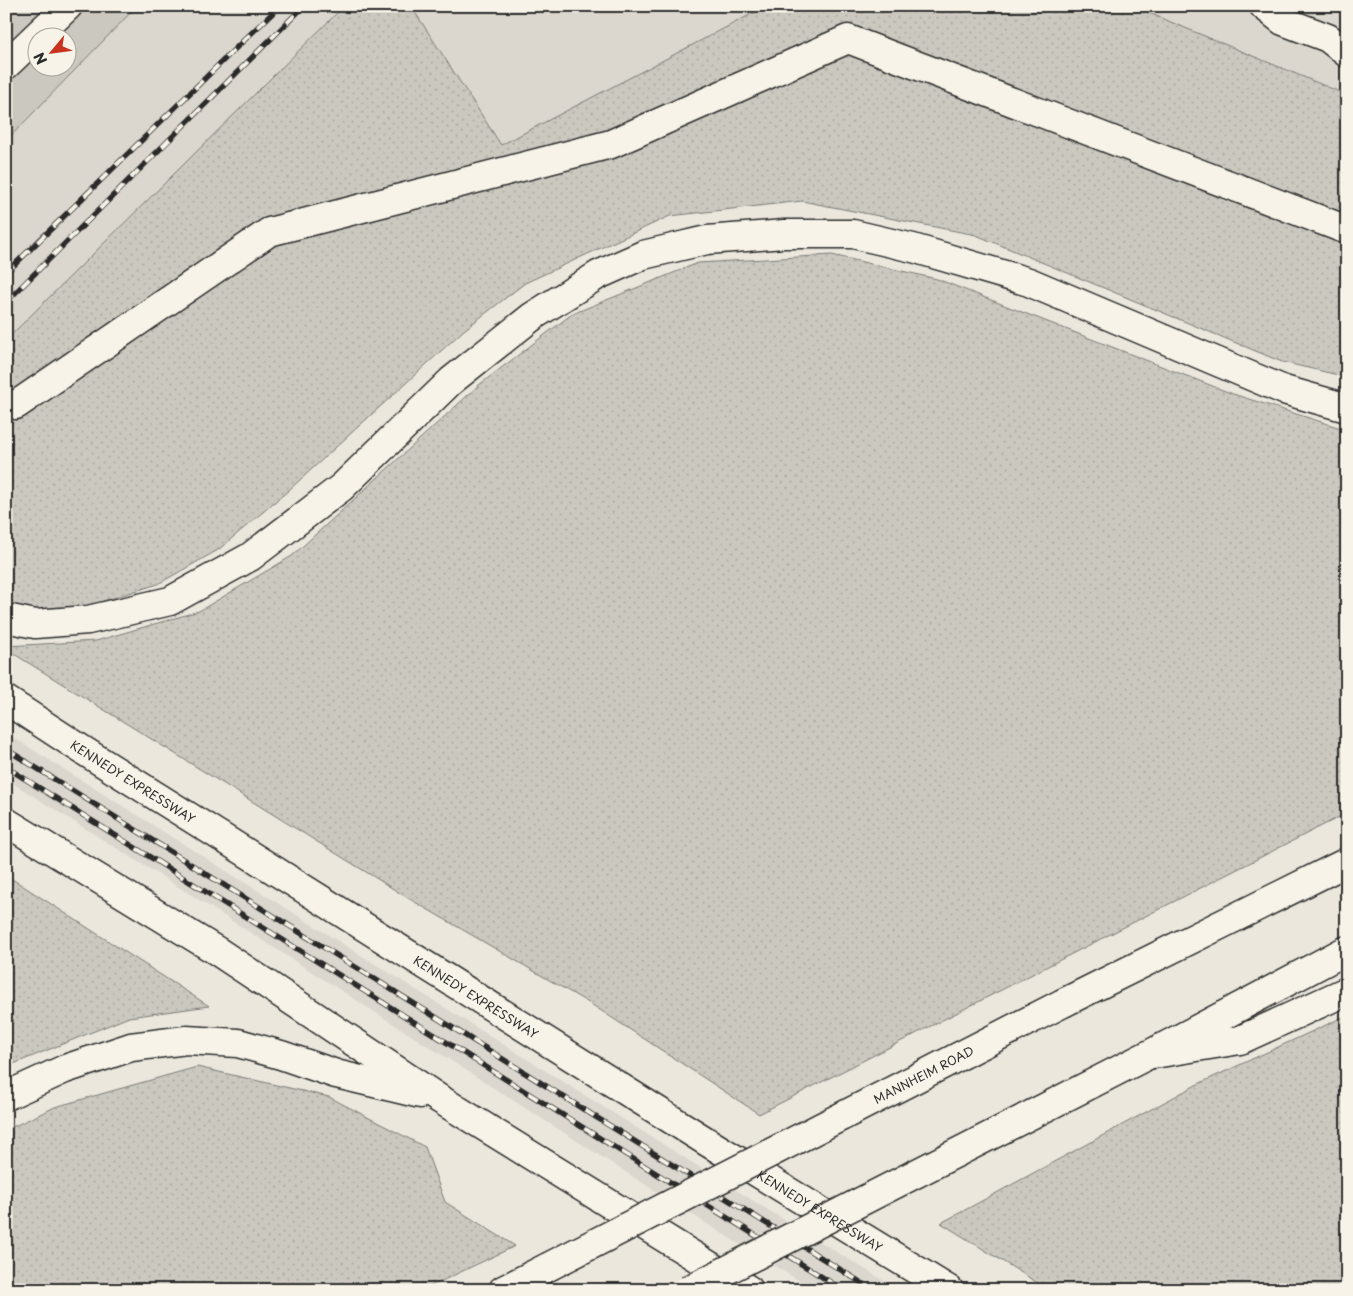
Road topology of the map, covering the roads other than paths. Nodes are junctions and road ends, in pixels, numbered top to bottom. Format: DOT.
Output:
graph roads {
  1 [pos="68,6"];
  2 [pos="1282,11"];
  3 [pos="1347,53"];
  4 [pos="6,66"];
  5 [pos="1347,230"];
  6 [pos="16,405"];
  7 [pos="1347,408"];
  8 [pos="6,618"];
  9 [pos="6,700"];
  10 [pos="6,822"];
  11 [pos="1347,862"];
  12 [pos="1347,950"];
  13 [pos="1347,991"];
  14 [pos="1148,1055"];
  15 [pos="6,1096"];
  16 [pos="438,1098"];
  17 [pos="503,1290"];
  18 [pos="688,1290"];
  19 [pos="749,1290"];
  20 [pos="949,1290"];
  1 -- 4 [label="main road"];
  2 -- 3 [label="main road"];
  5 -- 6 [label="main road"];
  7 -- 8 [label="main road"];
  9 -- 20 [label="main road, KENNEDY EXPRESSWAY"];
  10 -- 16 [label="main road"];
  11 -- 17 [label="main road, MANNHEIM ROAD, bridge"];
  12 -- 14 [label="main road"];
  13 -- 14 [label="main road"];
  14 -- 18 [label="main road, bridge"];
  15 -- 16 [label="main road"];
  16 -- 19 [label="main road"];
}
